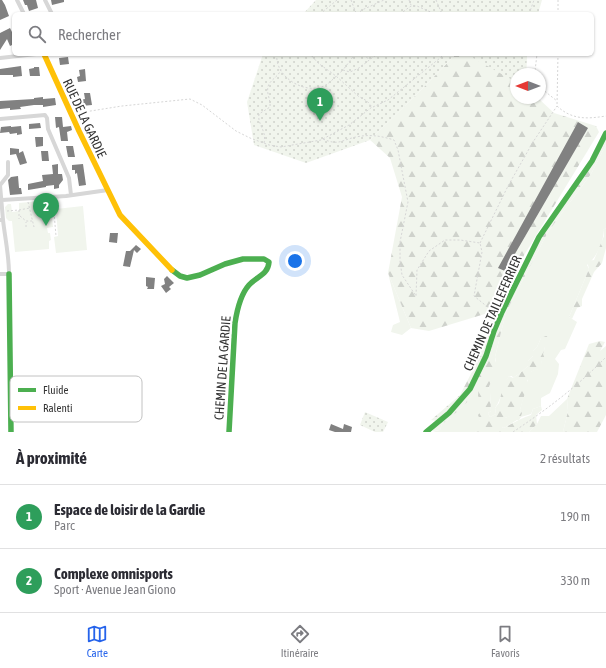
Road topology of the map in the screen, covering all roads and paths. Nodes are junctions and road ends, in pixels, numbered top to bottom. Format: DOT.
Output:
graph roads {
  1 [pos="17,0"];
  2 [pos="45,0"];
  3 [pos="338,0"];
  4 [pos="352,0"];
  5 [pos="384,0"];
  6 [pos="410,0"];
  7 [pos="436,0"];
  8 [pos="534,0"];
  9 [pos="558,0"];
  10 [pos="411,6"];
  11 [pos="23,12"];
  12 [pos="51,12"];
  13 [pos="323,12"];
  14 [pos="356,12"];
  15 [pos="360,12"];
  16 [pos="403,12"];
  17 [pos="430,12"];
  18 [pos="441,12"];
  19 [pos="530,12"];
  20 [pos="558,12"];
  21 [pos="18,56"];
  22 [pos="45,56"];
  23 [pos="277,56"];
  24 [pos="312,56"];
  25 [pos="354,56"];
  26 [pos="366,56"];
  27 [pos="375,56"];
  28 [pos="443,56"];
  29 [pos="537,56"];
  30 [pos="558,56"];
  31 [pos="0,58"];
  32 [pos="370,60"];
  33 [pos="535,68"];
  34 [pos="281,69"];
  35 [pos="343,70"];
  36 [pos="336,76"];
  37 [pos="546,92"];
  38 [pos="557,102"];
  39 [pos="557,106"];
  40 [pos="372,107"];
  41 [pos="71,114"];
  42 [pos="606,116"];
  43 [pos="0,119"];
  44 [pos="606,133"];
  45 [pos="323,139"];
  46 [pos="264,143"];
  47 [pos="8,162"];
  48 [pos="0,184"];
  49 [pos="108,190"];
  50 [pos="71,195"];
  51 [pos="52,196"];
  52 [pos="28,198"];
  53 [pos="2,200"];
  54 [pos="31,208"];
  55 [pos="18,210"];
  56 [pos="3,212"];
  57 [pos="19,216"];
  58 [pos="20,218"];
  59 [pos="2,220"];
  60 [pos="26,221"];
  61 [pos="32,221"];
  62 [pos="34,227"];
  63 [pos="26,228"];
  64 [pos="56,236"];
  65 [pos="480,243"];
  66 [pos="0,274"];
  67 [pos="9,274"];
  68 [pos="500,316"];
  69 [pos="606,357"];
  70 [pos="11,376"];
  71 [pos="12,422"];
  72 [pos="12,432"];
  73 [pos="229,432"];
  74 [pos="426,432"];
  75 [pos="513,432"];
  1 -- 11 [label="street"];
  2 -- 12 [label="street"];
  3 -- 13 [label="path"];
  4 -- 14 [label="path"];
  5 -- 15 [label="path"];
  6 -- 10 [label="path"];
  7 -- 18 [label="path"];
  8 -- 19 [label="path"];
  9 -- 20 [label="path"];
  10 -- 16 [label="path"];
  10 -- 17 [label="path"];
  21 -- 31 [label="street"];
  22 -- 41 [label="street, RUE DE LA GARDIE"];
  23 -- 34 [label="path"];
  24 -- 36 [label="path"];
  25 -- 35 [label="path"];
  26 -- 32 [label="path"];
  27 -- 32 [label="path"];
  28 -- 40 [label="path"];
  29 -- 33 [label="path"];
  30 -- 38 [label="path"];
  32 -- 35 [label="path"];
  34 -- 36 [label="path"];
  34 -- 46 [label="path"];
  35 -- 36 [label="path"];
  36 -- 40 [label="path"];
  37 -- 38 [label="path"];
  38 -- 39 [label="path"];
  39 -- 42 [label="path"];
  39 -- 65 [label="path"];
  40 -- 45 [label="path"];
  41 -- 46 [label="path"];
  41 -- 49 [label="street, RUE DE LA GARDIE"];
  43 -- 50 [label="street"];
  44 -- 68 [label="street, CHEMIN DE TAILLEFERRIER"];
  45 -- 46 [label="path"];
  45 -- 65 [label="path"];
  47 -- 48 [label="street"];
  48 -- 53 [label="street"];
  49 -- 50 [label="street"];
  49 -- 73 [label="street, CHEMIN DE LA GARDIE"];
  50 -- 51 [label="street"];
  51 -- 52 [label="street"];
  51 -- 64 [label="path"];
  52 -- 53 [label="street"];
  52 -- 54 [label="path"];
  53 -- 56 [label="street"];
  54 -- 55 [label="path"];
  54 -- 61 [label="path"];
  55 -- 56 [label="path"];
  55 -- 57 [label="path"];
  56 -- 59 [label="street"];
  57 -- 58 [label="path"];
  57 -- 60 [label="path"];
  59 -- 67 [label="street"];
  60 -- 61 [label="path"];
  60 -- 63 [label="path"];
  61 -- 62 [label="path"];
  65 -- 68 [label="path"];
  66 -- 67 [label="street"];
  67 -- 70 [label="street"];
  68 -- 74 [label="street, CHEMIN DE TAILLEFERRIER"];
  69 -- 75 [label="path"];
  71 -- 72 [label="street"];
}
